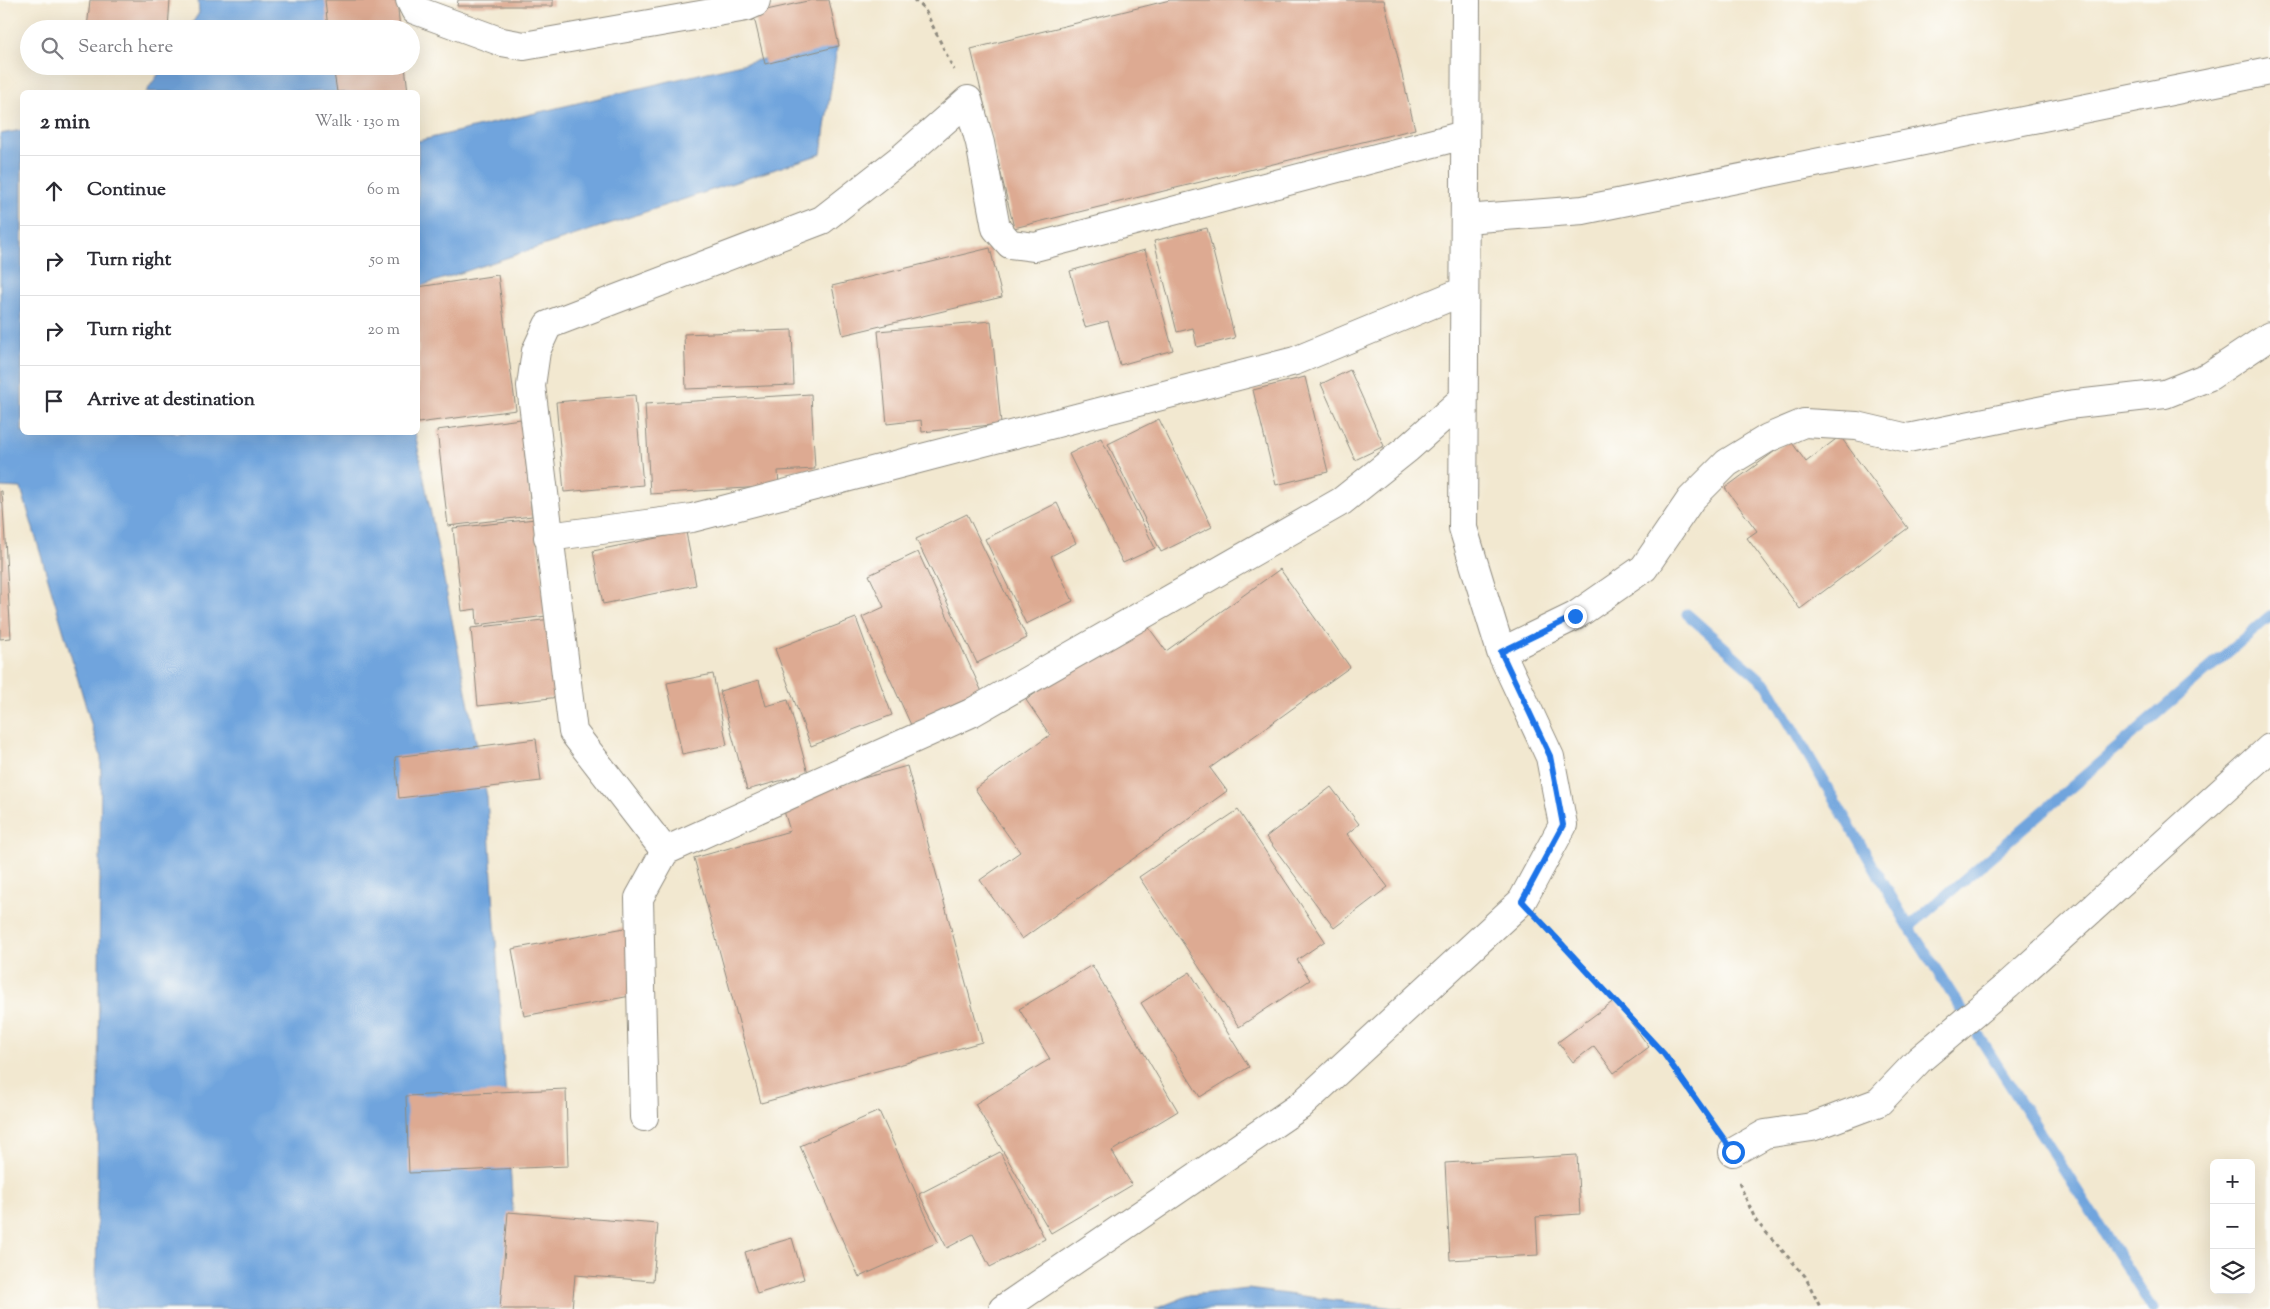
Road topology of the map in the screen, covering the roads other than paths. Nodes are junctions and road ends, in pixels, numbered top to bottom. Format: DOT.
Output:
graph roads {
  1 [pos="410,0"];
  2 [pos="756,0"];
  3 [pos="1466,0"];
  4 [pos="2270,71"];
  5 [pos="1464,135"];
  6 [pos="1465,219"];
  7 [pos="1464,292"];
  8 [pos="2270,336"];
  9 [pos="1462,400"];
  10 [pos="548,537"];
  11 [pos="1501,652"];
  12 [pos="2270,748"];
  13 [pos="665,851"];
  14 [pos="644,1117"];
  15 [pos="1733,1152"];
  16 [pos="1003,1309"];
  1 -- 2 [label="street"];
  3 -- 5 [label="street"];
  4 -- 6 [label="street"];
  5 -- 6 [label="street"];
  5 -- 10 [label="street"];
  6 -- 7 [label="street"];
  7 -- 9 [label="street"];
  7 -- 10 [label="street"];
  8 -- 11 [label="street"];
  9 -- 11 [label="street"];
  9 -- 13 [label="street"];
  10 -- 13 [label="street"];
  11 -- 16 [label="street"];
  12 -- 15 [label="street"];
  13 -- 14 [label="street"];
}
